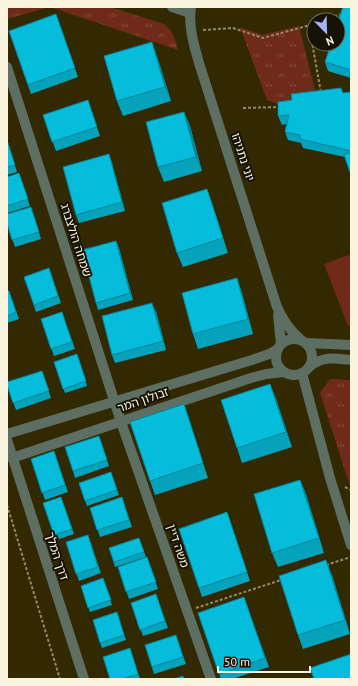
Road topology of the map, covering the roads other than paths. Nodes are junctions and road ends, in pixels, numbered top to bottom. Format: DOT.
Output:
graph roads {
  1 [pos="172,7"];
  2 [pos="190,10"];
  3 [pos="7,67"];
  4 [pos="277,307"];
  5 [pos="304,341"];
  6 [pos="351,345"];
  7 [pos="279,346"];
  8 [pos="351,360"];
  9 [pos="306,370"];
  10 [pos="284,372"];
  11 [pos="115,402"];
  12 [pos="121,422"];
  13 [pos="7,434"];
  14 [pos="7,440"];
  15 [pos="12,458"];
  16 [pos="351,545"];
  17 [pos="84,679"];
  18 [pos="211,679"];
  1 -- 2 [label="street"];
  2 -- 4 [label="street, יוני נתניהו"];
  3 -- 11 [label="street, שמחה הולצברג"];
  4 -- 5 [label="street, יוני נתניהו"];
  4 -- 7 [label="street, יוני נתניהו"];
  5 -- 6 [label="street"];
  5 -- 7 [label="street"];
  5 -- 9 [label="street"];
  7 -- 10 [label="street"];
  7 -- 11 [label="street, זבולון המר"];
  8 -- 9 [label="street"];
  9 -- 10 [label="street"];
  9 -- 16 [label="street"];
  10 -- 12 [label="street, זבולון המר"];
  11 -- 12 [label="street, שמחה הולצברג"];
  11 -- 13 [label="street, זבולון המר"];
  12 -- 15 [label="street, זבולון המר"];
  12 -- 18 [label="street, משה דיין"];
  14 -- 15 [label="street, דרך המלך"];
  15 -- 17 [label="street, דרך המלך"];
}
